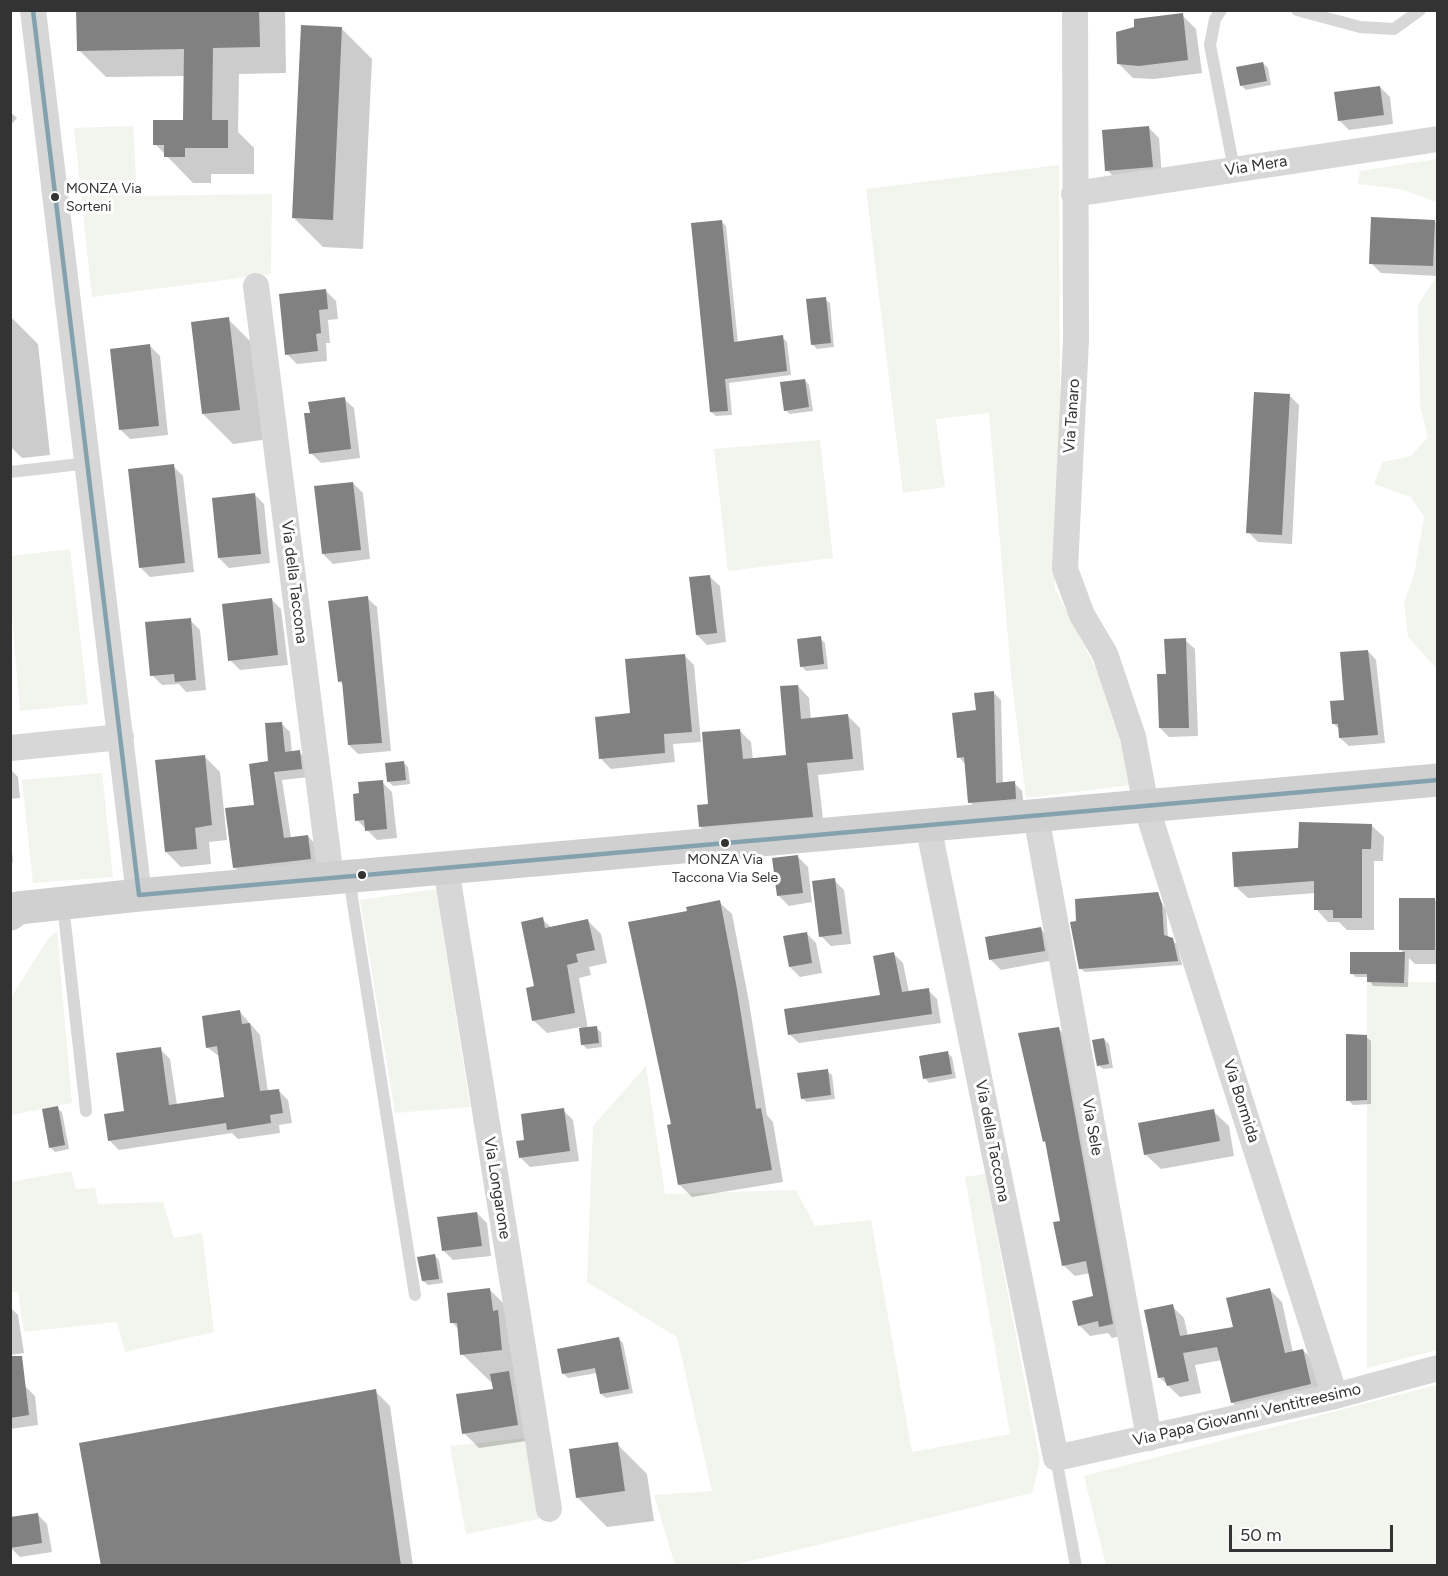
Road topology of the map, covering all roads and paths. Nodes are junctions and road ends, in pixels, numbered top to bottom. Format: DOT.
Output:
graph roads {
  1 [pos="33,10"];
  2 [pos="1075,10"];
  3 [pos="1221,10"];
  4 [pos="1297,10"];
  5 [pos="1420,10"];
  6 [pos="1437,139"];
  7 [pos="1234,169"];
  8 [pos="1074,194"];
  9 [pos="256,286"];
  10 [pos="89,464"];
  11 [pos="10,472"];
  12 [pos="121,737"];
  13 [pos="10,748"];
  14 [pos="1437,780"];
  15 [pos="1146,806"];
  16 [pos="1036,816"];
  17 [pos="928,825"];
  18 [pos="446,868"];
  19 [pos="340,877"];
  20 [pos="139,895"];
  21 [pos="63,904"];
  22 [pos="10,914"];
  23 [pos="86,1111"];
  24 [pos="415,1295"];
  25 [pos="1437,1368"];
  26 [pos="1335,1396"];
  27 [pos="1149,1438"];
  28 [pos="1056,1458"];
  29 [pos="549,1509"];
  30 [pos="1077,1566"];
  1 -- 10 [label="street"];
  2 -- 8 [label="street, Via Tanaro"];
  3 -- 7 [label="lane"];
  4 -- 5 [label="lane"];
  6 -- 7 [label="street, Via Mera"];
  7 -- 8 [label="street, Via Mera"];
  8 -- 15 [label="street, Via Tanaro"];
  9 -- 19 [label="street, Via della Taccona"];
  10 -- 11 [label="lane"];
  10 -- 12 [label="street"];
  12 -- 13 [label="street"];
  12 -- 20 [label="street"];
  14 -- 15 [label="main road"];
  15 -- 16 [label="main road"];
  15 -- 26 [label="street, Via Bormida"];
  16 -- 17 [label="main road"];
  16 -- 27 [label="street, Via Sele"];
  17 -- 18 [label="main road"];
  17 -- 28 [label="street, Via della Taccona"];
  18 -- 19 [label="main road"];
  18 -- 29 [label="street, Via Longarone"];
  19 -- 20 [label="main road"];
  19 -- 24 [label="lane"];
  20 -- 21 [label="main road"];
  21 -- 22 [label="main road"];
  21 -- 23 [label="lane"];
  25 -- 26 [label="street, Via Papa Giovanni Ventitreesimo"];
  26 -- 27 [label="street, Via Papa Giovanni Ventitreesimo"];
  27 -- 28 [label="street, Via Papa Giovanni Ventitreesimo"];
  28 -- 30 [label="lane"];
}
